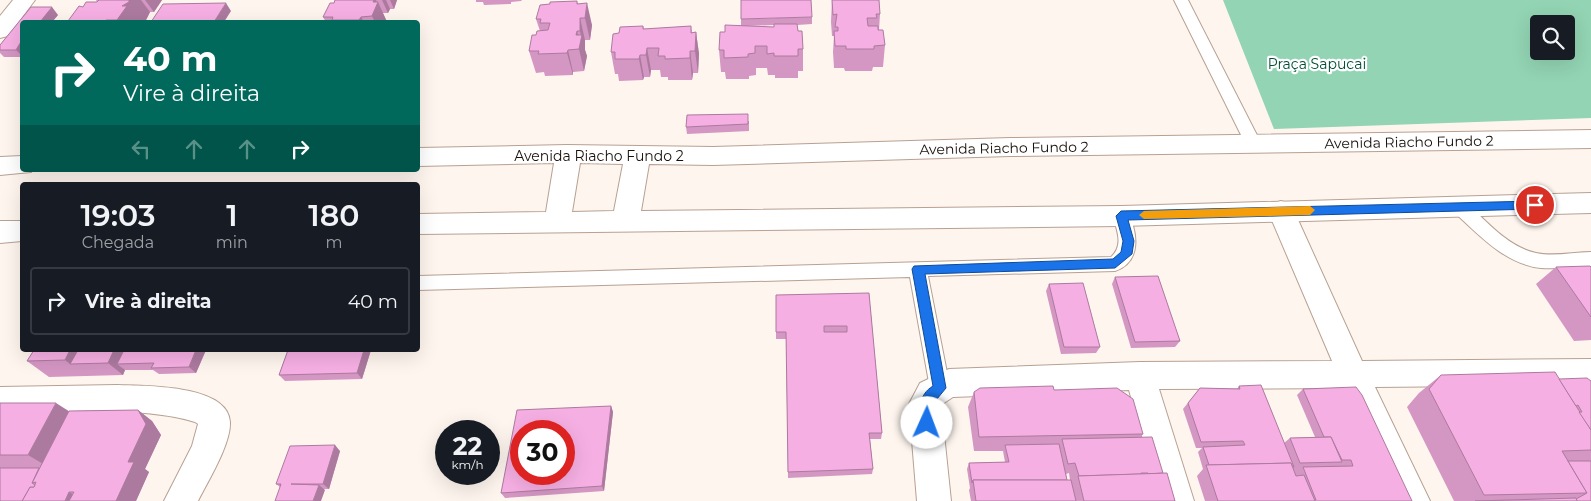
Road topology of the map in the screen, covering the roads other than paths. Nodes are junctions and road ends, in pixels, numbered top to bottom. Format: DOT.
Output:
graph roads {
  1 [pos="24,0"];
  2 [pos="1181,0"];
  3 [pos="0,31"];
  4 [pos="1591,139"];
  5 [pos="1254,145"];
  6 [pos="567,154"];
  7 [pos="420,157"];
  8 [pos="637,157"];
  9 [pos="20,165"];
  10 [pos="0,166"];
  11 [pos="1591,204"];
  12 [pos="1460,207"];
  13 [pos="1281,211"];
  14 [pos="1121,216"];
  15 [pos="557,222"];
  16 [pos="626,222"];
  17 [pos="420,224"];
  18 [pos="0,232"];
  19 [pos="20,232"];
  20 [pos="1591,259"];
  21 [pos="918,269"];
  22 [pos="420,283"];
  23 [pos="1589,375"];
  24 [pos="1140,376"];
  25 [pos="1354,376"];
  26 [pos="940,388"];
  27 [pos="0,401"];
  28 [pos="181,501"];
  29 [pos="934,501"];
  30 [pos="1177,501"];
  31 [pos="1413,501"];
  1 -- 3 [label="street"];
  2 -- 5 [label="lane"];
  4 -- 5 [label="street, Avenida Riacho Fundo 2"];
  5 -- 8 [label="street, Avenida Riacho Fundo 2"];
  6 -- 7 [label="street, Avenida Riacho Fundo 2"];
  6 -- 8 [label="street, Avenida Riacho Fundo 2"];
  6 -- 15 [label="street"];
  8 -- 16 [label="street"];
  9 -- 10 [label="street"];
  11 -- 12 [label="street"];
  12 -- 13 [label="street"];
  12 -- 20 [label="lane"];
  13 -- 14 [label="street"];
  13 -- 25 [label="street"];
  14 -- 16 [label="street"];
  14 -- 21 [label="lane"];
  15 -- 16 [label="street"];
  15 -- 17 [label="street"];
  18 -- 19 [label="street"];
  21 -- 22 [label="lane"];
  21 -- 26 [label="lane"];
  23 -- 25 [label="street"];
  24 -- 25 [label="street"];
  24 -- 26 [label="street"];
  24 -- 30 [label="street"];
  25 -- 31 [label="street"];
  26 -- 29 [label="street"];
  27 -- 28 [label="street"];
}
